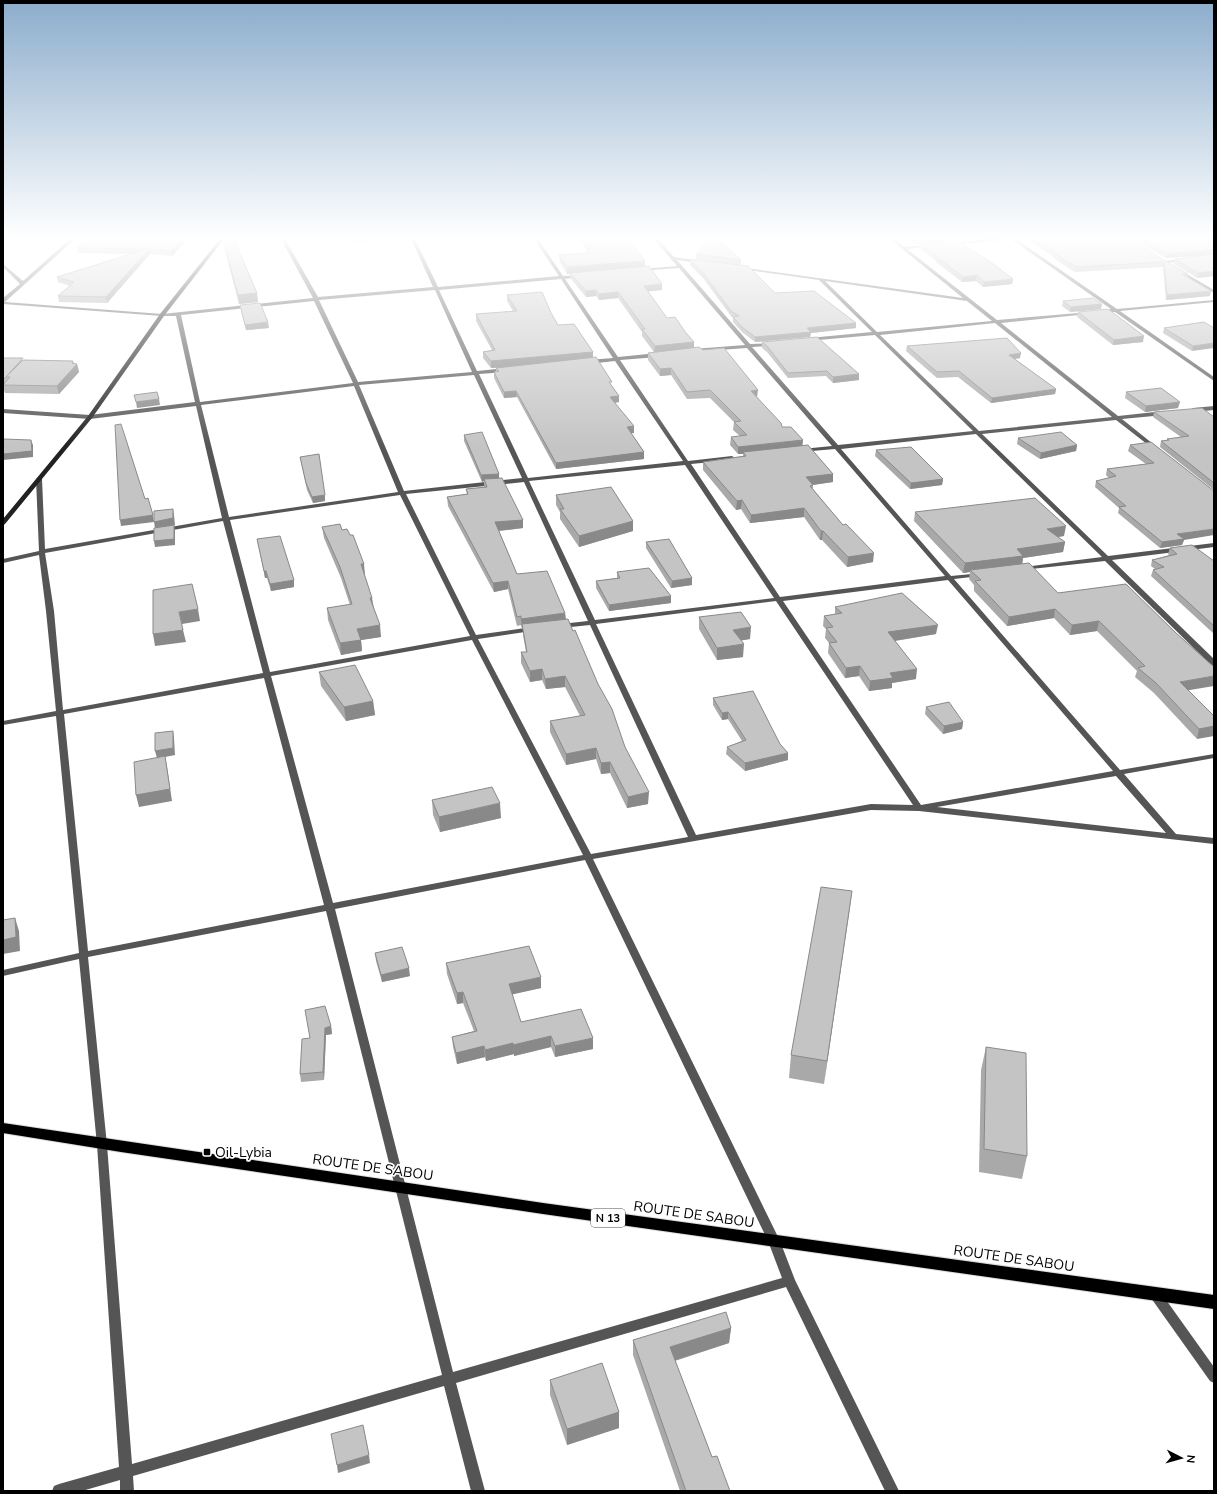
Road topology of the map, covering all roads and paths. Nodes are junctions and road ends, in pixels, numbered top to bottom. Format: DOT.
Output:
graph roads {
  1 [pos="85,309"];
  2 [pos="167,309"];
  3 [pos="227,309"];
  4 [pos="321,309"];
  5 [pos="446,309"];
  6 [pos="582,309"];
  7 [pos="715,309"];
  8 [pos="850,309"];
  9 [pos="980,309"];
  10 [pos="1129,309"];
  11 [pos="1115,310"];
  12 [pos="178,314"];
  13 [pos="162,315"];
  14 [pos="996,322"];
  15 [pos="876,334"];
  16 [pos="801,341"];
  17 [pos="778,343"];
  18 [pos="748,346"];
  19 [pos="686,352"];
  20 [pos="663,354"];
  21 [pos="616,359"];
  22 [pos="585,362"];
  23 [pos="515,369"];
  24 [pos="476,372"];
  25 [pos="1214,379"];
  26 [pos="356,384"];
  27 [pos="197,404"];
  28 [pos="1214,408"];
  29 [pos="3,411"];
  30 [pos="1184,411"];
  31 [pos="1169,412"];
  32 [pos="90,417"];
  33 [pos="1117,418"];
  34 [pos="978,432"];
  35 [pos="836,447"];
  36 [pos="797,451"];
  37 [pos="1159,452"];
  38 [pos="742,457"];
  39 [pos="687,463"];
  40 [pos="39,479"];
  41 [pos="526,480"];
  42 [pos="402,492"];
  43 [pos="226,519"];
  44 [pos="3,523"];
  45 [pos="1214,545"];
  46 [pos="42,552"];
  47 [pos="1107,558"];
  48 [pos="3,561"];
  49 [pos="1012,570"];
  50 [pos="989,573"];
  51 [pos="950,578"];
  52 [pos="778,599"];
  53 [pos="592,622"];
  54 [pos="553,627"];
  55 [pos="537,629"];
  56 [pos="474,637"];
  57 [pos="1214,663"];
  58 [pos="267,675"];
  59 [pos="60,713"];
  60 [pos="3,723"];
  61 [pos="1214,756"];
  62 [pos="1118,772"];
  63 [pos="919,808"];
  64 [pos="1174,837"];
  65 [pos="693,838"];
  66 [pos="1214,841"];
  67 [pos="588,857"];
  68 [pos="330,907"];
  69 [pos="83,955"];
  70 [pos="3,973"];
  71 [pos="3,1128"];
  72 [pos="102,1145"];
  73 [pos="401,1188"];
  74 [pos="774,1241"];
  75 [pos="789,1281"];
  76 [pos="1155,1294"];
  77 [pos="1214,1302"];
  78 [pos="1214,1377"];
  79 [pos="448,1379"];
  80 [pos="126,1472"];
  81 [pos="59,1491"];
  82 [pos="127,1491"];
  83 [pos="478,1491"];
  84 [pos="892,1491"];
  1 -- 13 [label="street"];
  2 -- 13 [label="street"];
  3 -- 12 [label="street"];
  4 -- 26 [label="street"];
  5 -- 24 [label="street"];
  6 -- 21 [label="street"];
  7 -- 18 [label="street"];
  8 -- 15 [label="street"];
  9 -- 14 [label="street"];
  10 -- 11 [label="street"];
  11 -- 14 [label="street"];
  11 -- 25 [label="street"];
  12 -- 13 [label="street"];
  12 -- 27 [label="street"];
  13 -- 32 [label="street"];
  14 -- 15 [label="street"];
  14 -- 33 [label="street"];
  15 -- 16 [label="street"];
  15 -- 34 [label="street"];
  17 -- 18 [label="street"];
  18 -- 19 [label="street"];
  18 -- 35 [label="street"];
  20 -- 21 [label="street"];
  21 -- 22 [label="street"];
  21 -- 39 [label="street"];
  23 -- 24 [label="street"];
  24 -- 26 [label="street"];
  24 -- 41 [label="street"];
  26 -- 27 [label="street"];
  26 -- 42 [label="street"];
  27 -- 32 [label="street"];
  27 -- 43 [label="street"];
  28 -- 30 [label="street"];
  29 -- 32 [label="street"];
  31 -- 33 [label="street"];
  32 -- 40 [label="street"];
  33 -- 34 [label="street"];
  33 -- 37 [label="street"];
  34 -- 35 [label="street"];
  34 -- 47 [label="street"];
  35 -- 36 [label="street"];
  35 -- 51 [label="street"];
  38 -- 39 [label="street"];
  39 -- 41 [label="street"];
  39 -- 52 [label="street"];
  40 -- 44 [label="street"];
  40 -- 46 [label="street"];
  41 -- 42 [label="street"];
  41 -- 53 [label="street"];
  42 -- 43 [label="street"];
  42 -- 56 [label="street"];
  43 -- 46 [label="street"];
  43 -- 58 [label="street"];
  45 -- 47 [label="street"];
  46 -- 48 [label="street"];
  46 -- 59 [label="street"];
  47 -- 49 [label="street"];
  47 -- 57 [label="street"];
  50 -- 51 [label="street"];
  51 -- 52 [label="street"];
  51 -- 62 [label="street"];
  52 -- 53 [label="street"];
  52 -- 63 [label="street"];
  53 -- 54 [label="street"];
  53 -- 65 [label="street"];
  55 -- 56 [label="street"];
  56 -- 58 [label="street"];
  56 -- 67 [label="street"];
  58 -- 59 [label="street"];
  58 -- 68 [label="street"];
  59 -- 60 [label="street"];
  59 -- 69 [label="street"];
  61 -- 62 [label="street"];
  62 -- 63 [label="street"];
  62 -- 64 [label="street"];
  63 -- 64 [label="street"];
  63 -- 65 [label="street"];
  64 -- 66 [label="street"];
  65 -- 67 [label="street"];
  67 -- 68 [label="street"];
  67 -- 74 [label="street"];
  68 -- 69 [label="street"];
  68 -- 73 [label="street"];
  69 -- 70 [label="street"];
  69 -- 72 [label="street"];
  71 -- 72 [label="main road, ROUTE DE SABOU / N 13"];
  72 -- 73 [label="main road, ROUTE DE SABOU / N 13"];
  72 -- 80 [label="street"];
  73 -- 74 [label="main road, ROUTE DE SABOU / N 13"];
  73 -- 79 [label="street"];
  74 -- 75 [label="street"];
  74 -- 76 [label="main road, ROUTE DE SABOU / N 13"];
  75 -- 79 [label="street"];
  75 -- 84 [label="street"];
  76 -- 77 [label="main road, ROUTE DE SABOU / N 13"];
  76 -- 78 [label="street"];
  79 -- 80 [label="street"];
  79 -- 83 [label="street"];
  80 -- 81 [label="street"];
  80 -- 82 [label="street"];
}
